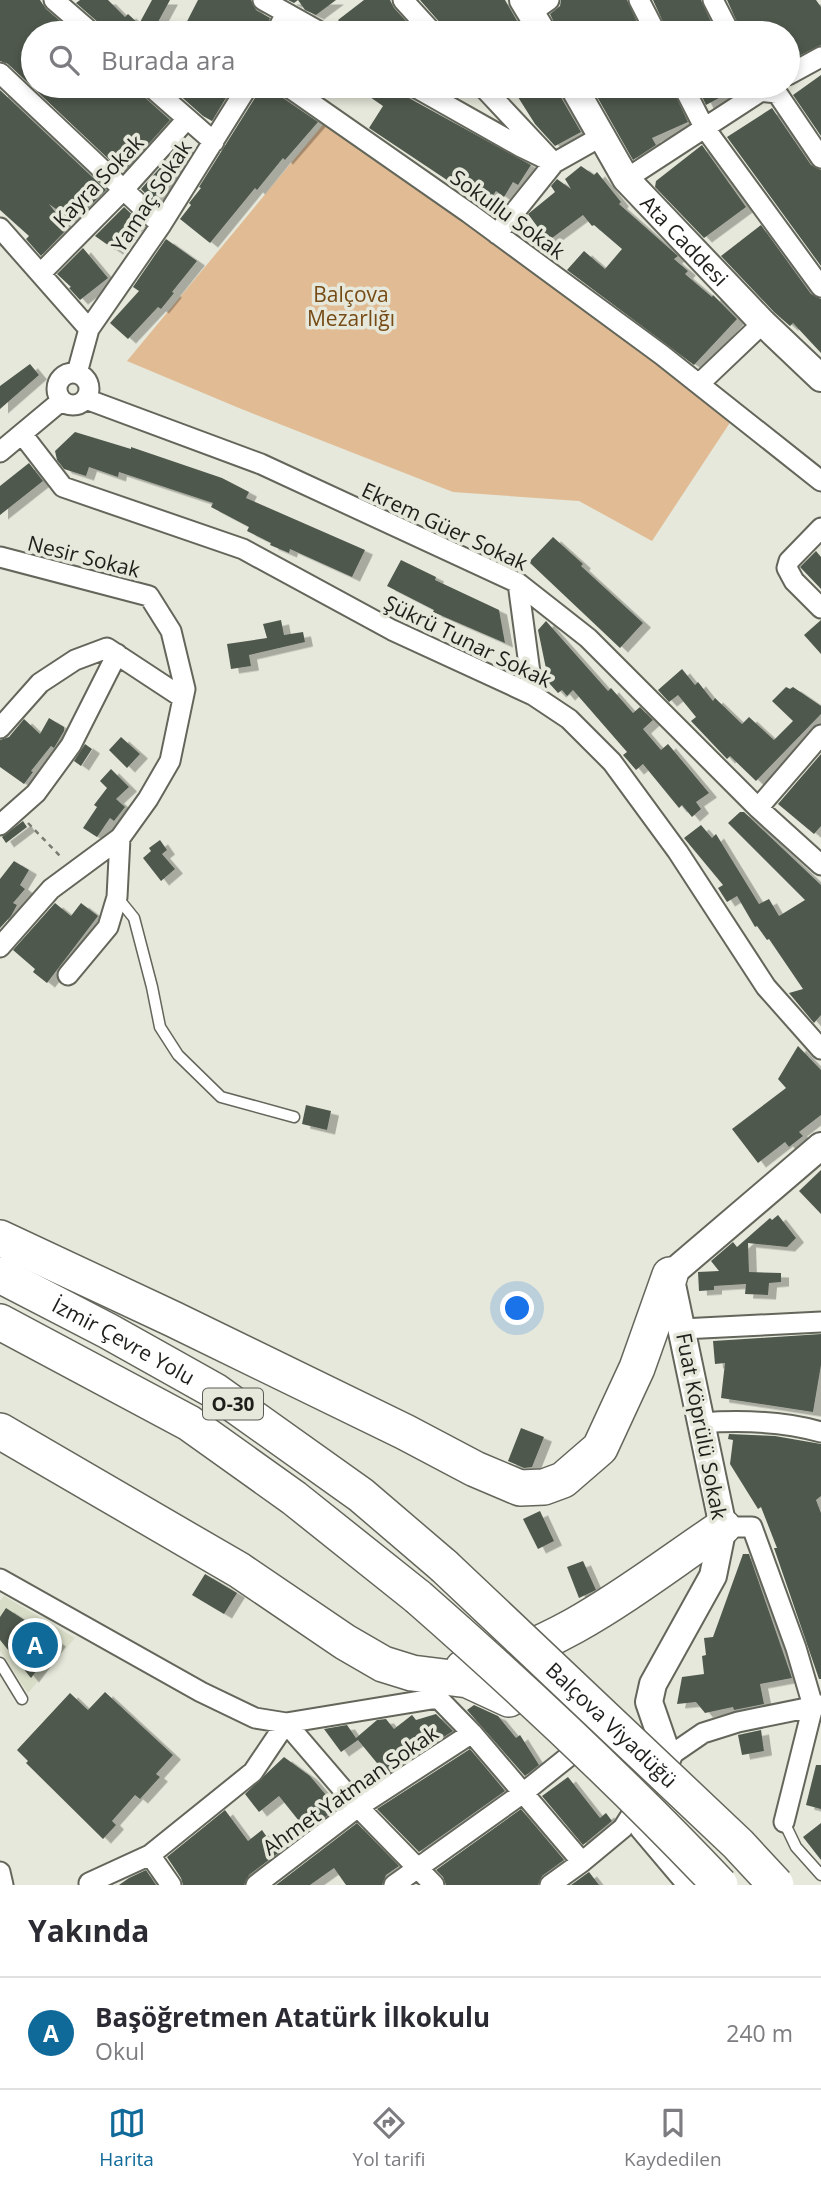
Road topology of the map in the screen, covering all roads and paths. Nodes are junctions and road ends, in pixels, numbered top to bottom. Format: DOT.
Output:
graph roads {
  1 [pos="54,0"];
  2 [pos="263,0"];
  3 [pos="403,0"];
  4 [pos="639,0"];
  5 [pos="713,0"];
  6 [pos="286,13"];
  7 [pos="78,21"];
  8 [pos="282,21"];
  9 [pos="300,21"];
  10 [pos="422,21"];
  11 [pos="650,21"];
  12 [pos="724,21"];
  13 [pos="821,57"];
  14 [pos="800,68"];
  15 [pos="0,73"];
  16 [pos="21,92"];
  17 [pos="27,98"];
  18 [pos="164,98"];
  19 [pos="241,98"];
  20 [pos="304,98"];
  21 [pos="435,98"];
  22 [pos="493,98"];
  23 [pos="580,98"];
  24 [pos="689,98"];
  25 [pos="746,98"];
  26 [pos="780,98"];
  27 [pos="187,118"];
  28 [pos="704,127"];
  29 [pos="602,136"];
  30 [pos="214,142"];
  31 [pos="821,158"];
  32 [pos="554,163"];
  33 [pos="626,180"];
  34 [pos="125,188"];
  35 [pos="160,225"];
  36 [pos="0,228"];
  37 [pos="498,234"];
  38 [pos="41,273"];
  39 [pos="821,287"];
  40 [pos="762,323"];
  41 [pos="89,329"];
  42 [pos="77,373"];
  43 [pos="821,378"];
  44 [pos="699,384"];
  45 [pos="86,399"];
  46 [pos="61,401"];
  47 [pos="22,434"];
  48 [pos="0,452"];
  49 [pos="821,481"];
  50 [pos="821,528"];
  51 [pos="0,557"];
  52 [pos="518,583"];
  53 [pos="821,608"];
  54 [pos="117,654"];
  55 [pos="533,695"];
  56 [pos="183,698"];
  57 [pos="0,728"];
  58 [pos="821,735"];
  59 [pos="8,805"];
  60 [pos="758,808"];
  61 [pos="0,825"];
  62 [pos="120,838"];
  63 [pos="821,866"];
  64 [pos="75,872"];
  65 [pos="117,897"];
  66 [pos="0,947"];
  67 [pos="68,975"];
  68 [pos="821,1049"];
  69 [pos="293,1117"];
  70 [pos="821,1146"];
  71 [pos="0,1238"];
  72 [pos="0,1275"];
  73 [pos="670,1275"];
  74 [pos="0,1322"];
  75 [pos="821,1322"];
  76 [pos="682,1329"];
  77 [pos="701,1423"];
  78 [pos="0,1431"];
  79 [pos="821,1432"];
  80 [pos="723,1527"];
  81 [pos="444,1566"];
  82 [pos="0,1579"];
  83 [pos="418,1597"];
  84 [pos="0,1663"];
  85 [pos="429,1675"];
  86 [pos="22,1699"];
  87 [pos="509,1699"];
  88 [pos="817,1705"];
  89 [pos="286,1723"];
  90 [pos="472,1733"];
  91 [pos="568,1756"];
  92 [pos="668,1757"];
  93 [pos="523,1793"];
  94 [pos="358,1807"];
  95 [pos="783,1822"];
  96 [pos="150,1855"];
  97 [pos="582,1862"];
  98 [pos="417,1868"];
  99 [pos="0,1872"];
  100 [pos="821,1875"];
  101 [pos="89,1883"];
  102 [pos="3,1885"];
  103 [pos="171,1885"];
  104 [pos="256,1885"];
  105 [pos="394,1885"];
  106 [pos="434,1885"];
  107 [pos="550,1885"];
  108 [pos="692,1885"];
  109 [pos="720,1885"];
  110 [pos="776,1885"];
  1 -- 7 [label="street"];
  2 -- 6 [label="street"];
  3 -- 10 [label="street"];
  4 -- 11 [label="street"];
  5 -- 12 [label="street"];
  6 -- 8 [label="street"];
  6 -- 9 [label="street"];
  13 -- 14 [label="street"];
  15 -- 16 [label="street"];
  17 -- 34 [label="street"];
  18 -- 27 [label="street"];
  19 -- 30 [label="street, Yamaç Sokak"];
  20 -- 37 [label="street, Sokullu Sokak"];
  21 -- 32 [label="street"];
  22 -- 32 [label="street"];
  23 -- 29 [label="main road, Ata Caddesi"];
  24 -- 28 [label="street"];
  25 -- 28 [label="street"];
  26 -- 31 [label="street"];
  27 -- 30 [label="street"];
  27 -- 34 [label="street, Kayra Sokak"];
  28 -- 33 [label="street"];
  28 -- 39 [label="street"];
  29 -- 32 [label="street"];
  29 -- 33 [label="main road, Ata Caddesi"];
  30 -- 35 [label="street, Yamaç Sokak"];
  32 -- 37 [label="street"];
  33 -- 40 [label="main road, Ata Caddesi"];
  34 -- 35 [label="street"];
  34 -- 38 [label="street, Kayra Sokak"];
  35 -- 41 [label="street, Yamaç Sokak"];
  36 -- 38 [label="street"];
  37 -- 44 [label="street, Sokullu Sokak"];
  38 -- 41 [label="street"];
  40 -- 43 [label="main road, Ata Caddesi"];
  40 -- 44 [label="street"];
  41 -- 42 [label="street, Yamaç Sokak"];
  42 -- 45 [label="street"];
  42 -- 46 [label="street"];
  44 -- 49 [label="street, Sokullu Sokak"];
  45 -- 46 [label="street"];
  45 -- 52 [label="street, Ekrem Güer Sokak"];
  46 -- 47 [label="street"];
  47 -- 48 [label="street"];
  47 -- 55 [label="street, Şükrü Tunar Sokak"];
  50 -- 53 [label="street"];
  51 -- 56 [label="street, Nesir Sokak"];
  52 -- 55 [label="street"];
  52 -- 60 [label="street, Ekrem Güer Sokak"];
  54 -- 56 [label="street"];
  54 -- 57 [label="street"];
  54 -- 59 [label="street"];
  55 -- 68 [label="street, Şükrü Tunar Sokak"];
  56 -- 62 [label="street, Nesir Sokak"];
  58 -- 60 [label="street"];
  59 -- 61 [label="street"];
  59 -- 64 [label="path"];
  60 -- 63 [label="street, Ekrem Güer Sokak"];
  62 -- 64 [label="street, Nesir Sokak"];
  62 -- 65 [label="street"];
  64 -- 66 [label="street, Nesir Sokak"];
  65 -- 67 [label="street"];
  65 -- 69 [label="lane"];
  70 -- 73 [label="main road"];
  71 -- 73 [label="highway"];
  72 -- 81 [label="highway, İzmir Çevre Yolu / O-30"];
  73 -- 76 [label="main road, Fuat Köprülü Sokak"];
  74 -- 83 [label="highway, İzmir Çevre Yolu / O-30"];
  75 -- 76 [label="street"];
  76 -- 77 [label="main road, Fuat Köprülü Sokak"];
  77 -- 79 [label="street"];
  77 -- 80 [label="main road, Fuat Köprülü Sokak"];
  78 -- 85 [label="highway"];
  80 -- 85 [label="highway"];
  80 -- 88 [label="street"];
  80 -- 92 [label="main road, Fuat Köprülü Sokak"];
  81 -- 110 [label="highway, Balçova Viyadüğü / O-30, bridge"];
  82 -- 89 [label="street"];
  83 -- 109 [label="highway, Balçova Viyadüğü / O-30, bridge"];
  84 -- 86 [label="lane"];
  85 -- 87 [label="highway"];
  87 -- 91 [label="main road"];
  88 -- 92 [label="street"];
  88 -- 95 [label="street"];
  89 -- 90 [label="street"];
  89 -- 94 [label="street"];
  89 -- 96 [label="street"];
  90 -- 93 [label="street"];
  90 -- 94 [label="street, Ahmet Yatman Sokak"];
  91 -- 93 [label="street"];
  91 -- 108 [label="main road"];
  92 -- 97 [label="street"];
  93 -- 97 [label="street"];
  93 -- 98 [label="street"];
  94 -- 98 [label="street"];
  94 -- 104 [label="street, Ahmet Yatman Sokak"];
  95 -- 100 [label="lane"];
  96 -- 101 [label="street"];
  96 -- 103 [label="street"];
  97 -- 107 [label="street"];
  98 -- 105 [label="street"];
  98 -- 106 [label="street"];
  99 -- 102 [label="street"];
}
